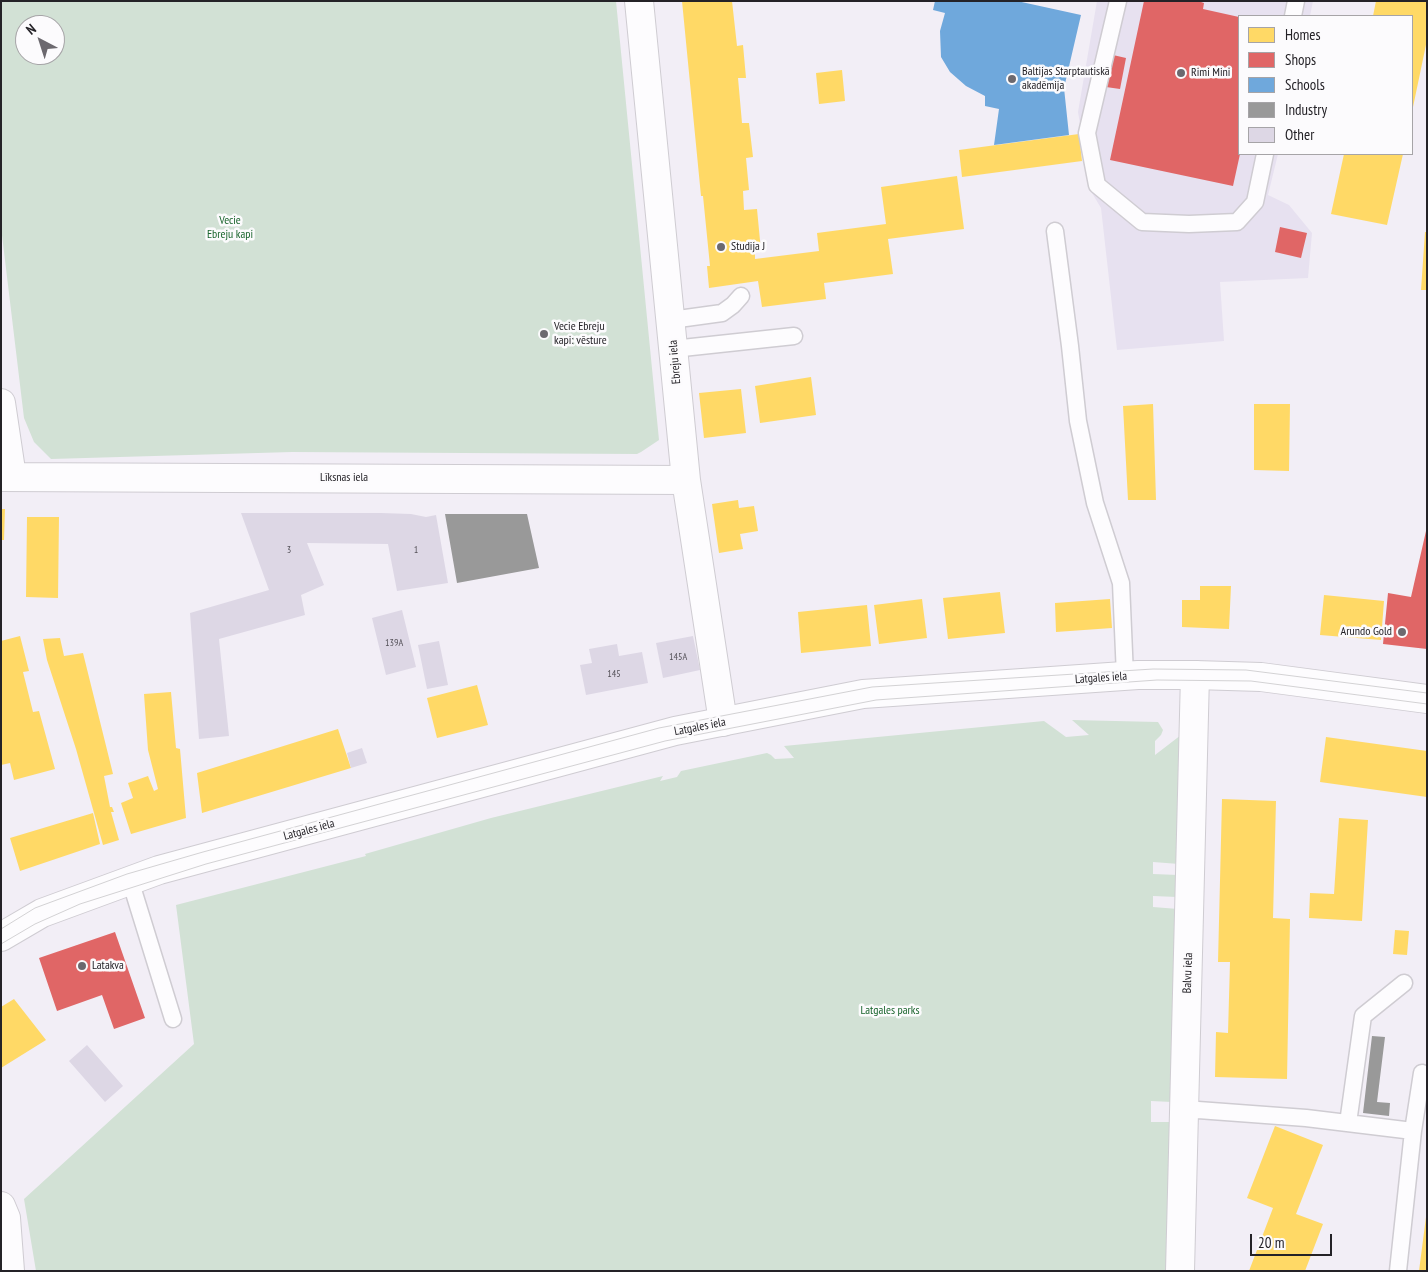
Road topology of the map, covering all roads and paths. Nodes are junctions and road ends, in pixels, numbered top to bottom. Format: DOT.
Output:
graph roads {
  1 [pos="639,1"];
  2 [pos="1118,1"];
  3 [pos="1296,1"];
  4 [pos="1293,15"];
  5 [pos="1265,155"];
  6 [pos="1055,231"];
  7 [pos="741,296"];
  8 [pos="671,320"];
  9 [pos="794,336"];
  10 [pos="673,349"];
  11 [pos="1,402"];
  12 [pos="7,477"];
  13 [pos="686,480"];
  14 [pos="1195,675"];
  15 [pos="1125,676"];
  16 [pos="1427,699"];
  17 [pos="723,722"];
  18 [pos="130,880"];
  19 [pos="1,937"];
  20 [pos="1404,983"];
  21 [pos="173,1019"];
  22 [pos="1422,1073"];
  23 [pos="1184,1112"];
  24 [pos="1348,1123"];
  25 [pos="1414,1131"];
  26 [pos="1,1206"];
  27 [pos="10,1271"];
  28 [pos="1180,1271"];
  29 [pos="1398,1271"];
  1 -- 8 [label="street, Ebreju iela"];
  2 -- 5 [label="lane"];
  3 -- 4 [label="lane"];
  6 -- 15 [label="lane"];
  7 -- 8 [label="lane"];
  8 -- 10 [label="street, Ebreju iela"];
  9 -- 10 [label="lane"];
  10 -- 13 [label="street, Ebreju iela"];
  11 -- 12 [label="street"];
  12 -- 13 [label="street, Līksnas iela"];
  13 -- 17 [label="street, Ebreju iela"];
  14 -- 15 [label="street, Latgales iela"];
  14 -- 16 [label="street, Latgales iela"];
  14 -- 23 [label="street, Balvu iela"];
  15 -- 17 [label="street, Latgales iela"];
  17 -- 18 [label="street, Latgales iela"];
  18 -- 19 [label="street, Latgales iela"];
  18 -- 21 [label="lane"];
  20 -- 24 [label="lane"];
  22 -- 25 [label="lane"];
  23 -- 24 [label="lane"];
  23 -- 28 [label="street, Balvu iela"];
  24 -- 25 [label="lane"];
  25 -- 29 [label="lane"];
  26 -- 27 [label="street"];
}
